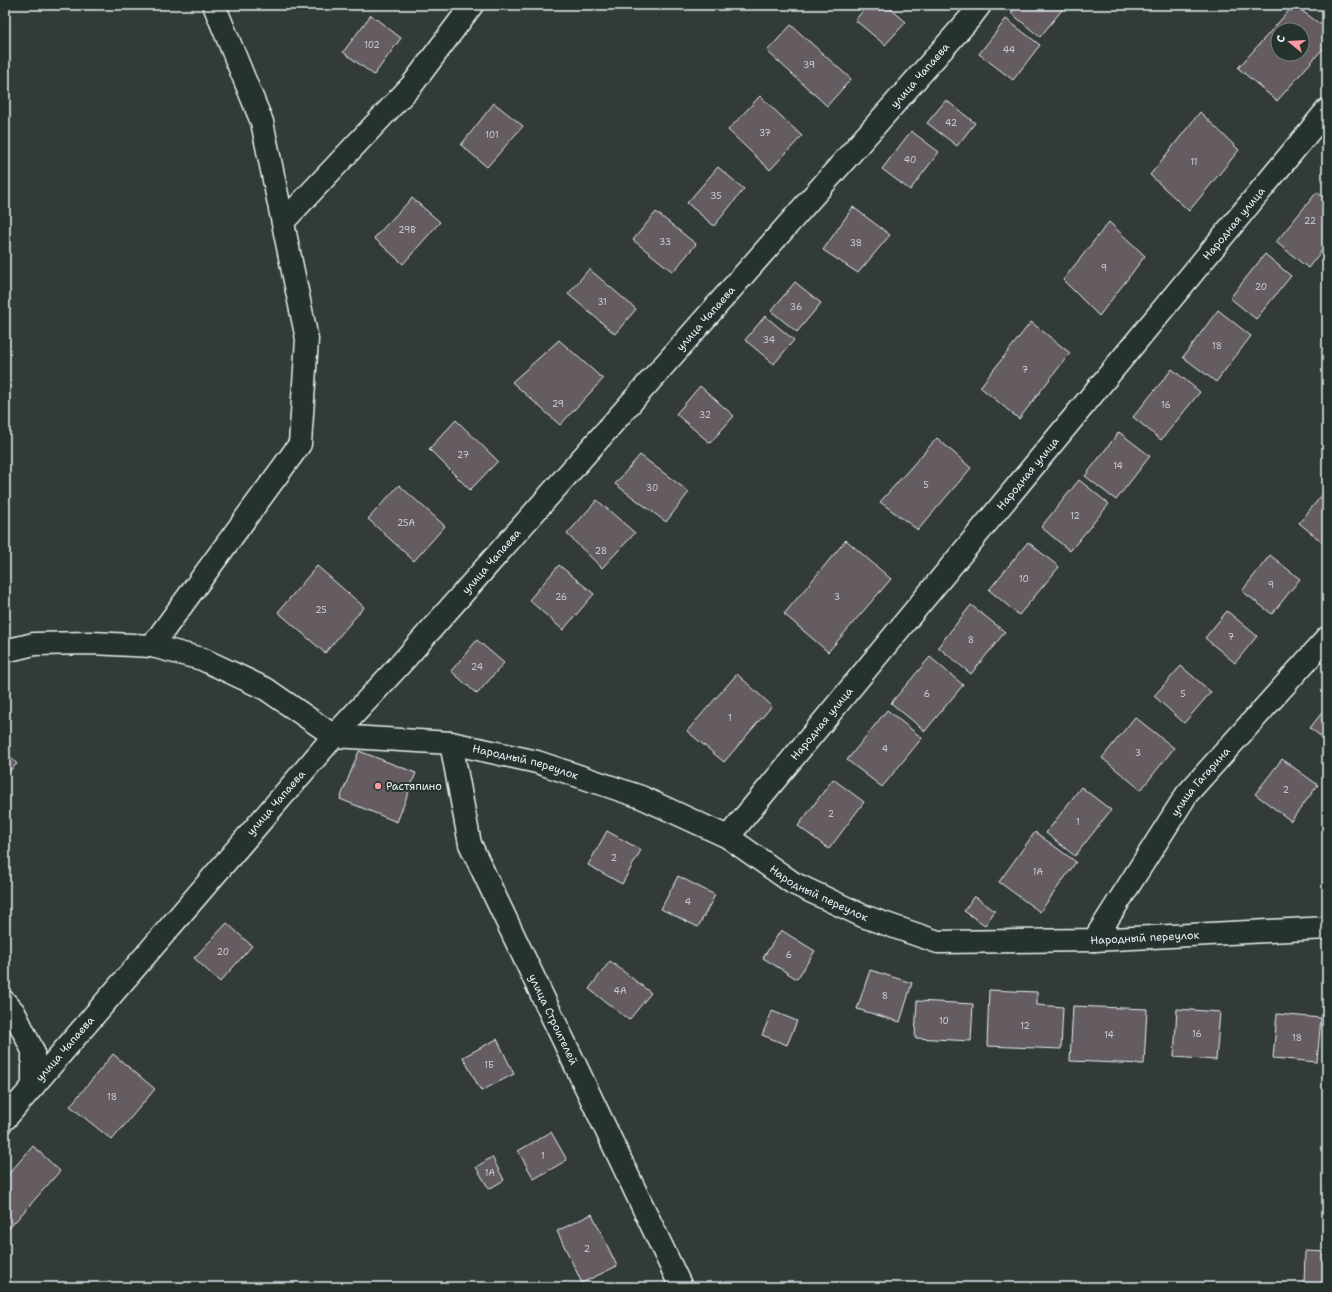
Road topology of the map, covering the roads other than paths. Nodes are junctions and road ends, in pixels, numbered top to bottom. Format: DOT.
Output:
graph roads {
  1 [pos="214,5"];
  2 [pos="472,5"];
  3 [pos="980,5"];
  4 [pos="1327,110"];
  5 [pos="283,222"];
  6 [pos="1327,638"];
  7 [pos="152,646"];
  8 [pos="5,651"];
  9 [pos="334,736"];
  10 [pos="451,743"];
  11 [pos="728,837"];
  12 [pos="1327,928"];
  13 [pos="1094,940"];
  14 [pos="5,1002"];
  15 [pos="33,1087"];
  16 [pos="5,1119"];
  17 [pos="681,1287"];
  1 -- 5 [label="street"];
  2 -- 5 [label="street"];
  3 -- 9 [label="street, улица Чапаева"];
  4 -- 11 [label="street, Народная улица"];
  5 -- 7 [label="street"];
  6 -- 13 [label="street, улица Гагарина"];
  7 -- 8 [label="street"];
  7 -- 9 [label="street"];
  9 -- 10 [label="street, Народный переулок"];
  9 -- 15 [label="street, улица Чапаева"];
  10 -- 11 [label="street, Народный переулок"];
  10 -- 17 [label="street, улица Строителей"];
  11 -- 13 [label="street, Народный переулок"];
  12 -- 13 [label="street, Народный переулок"];
  14 -- 15 [label="street"];
  15 -- 16 [label="street, улица Чапаева"];
}
